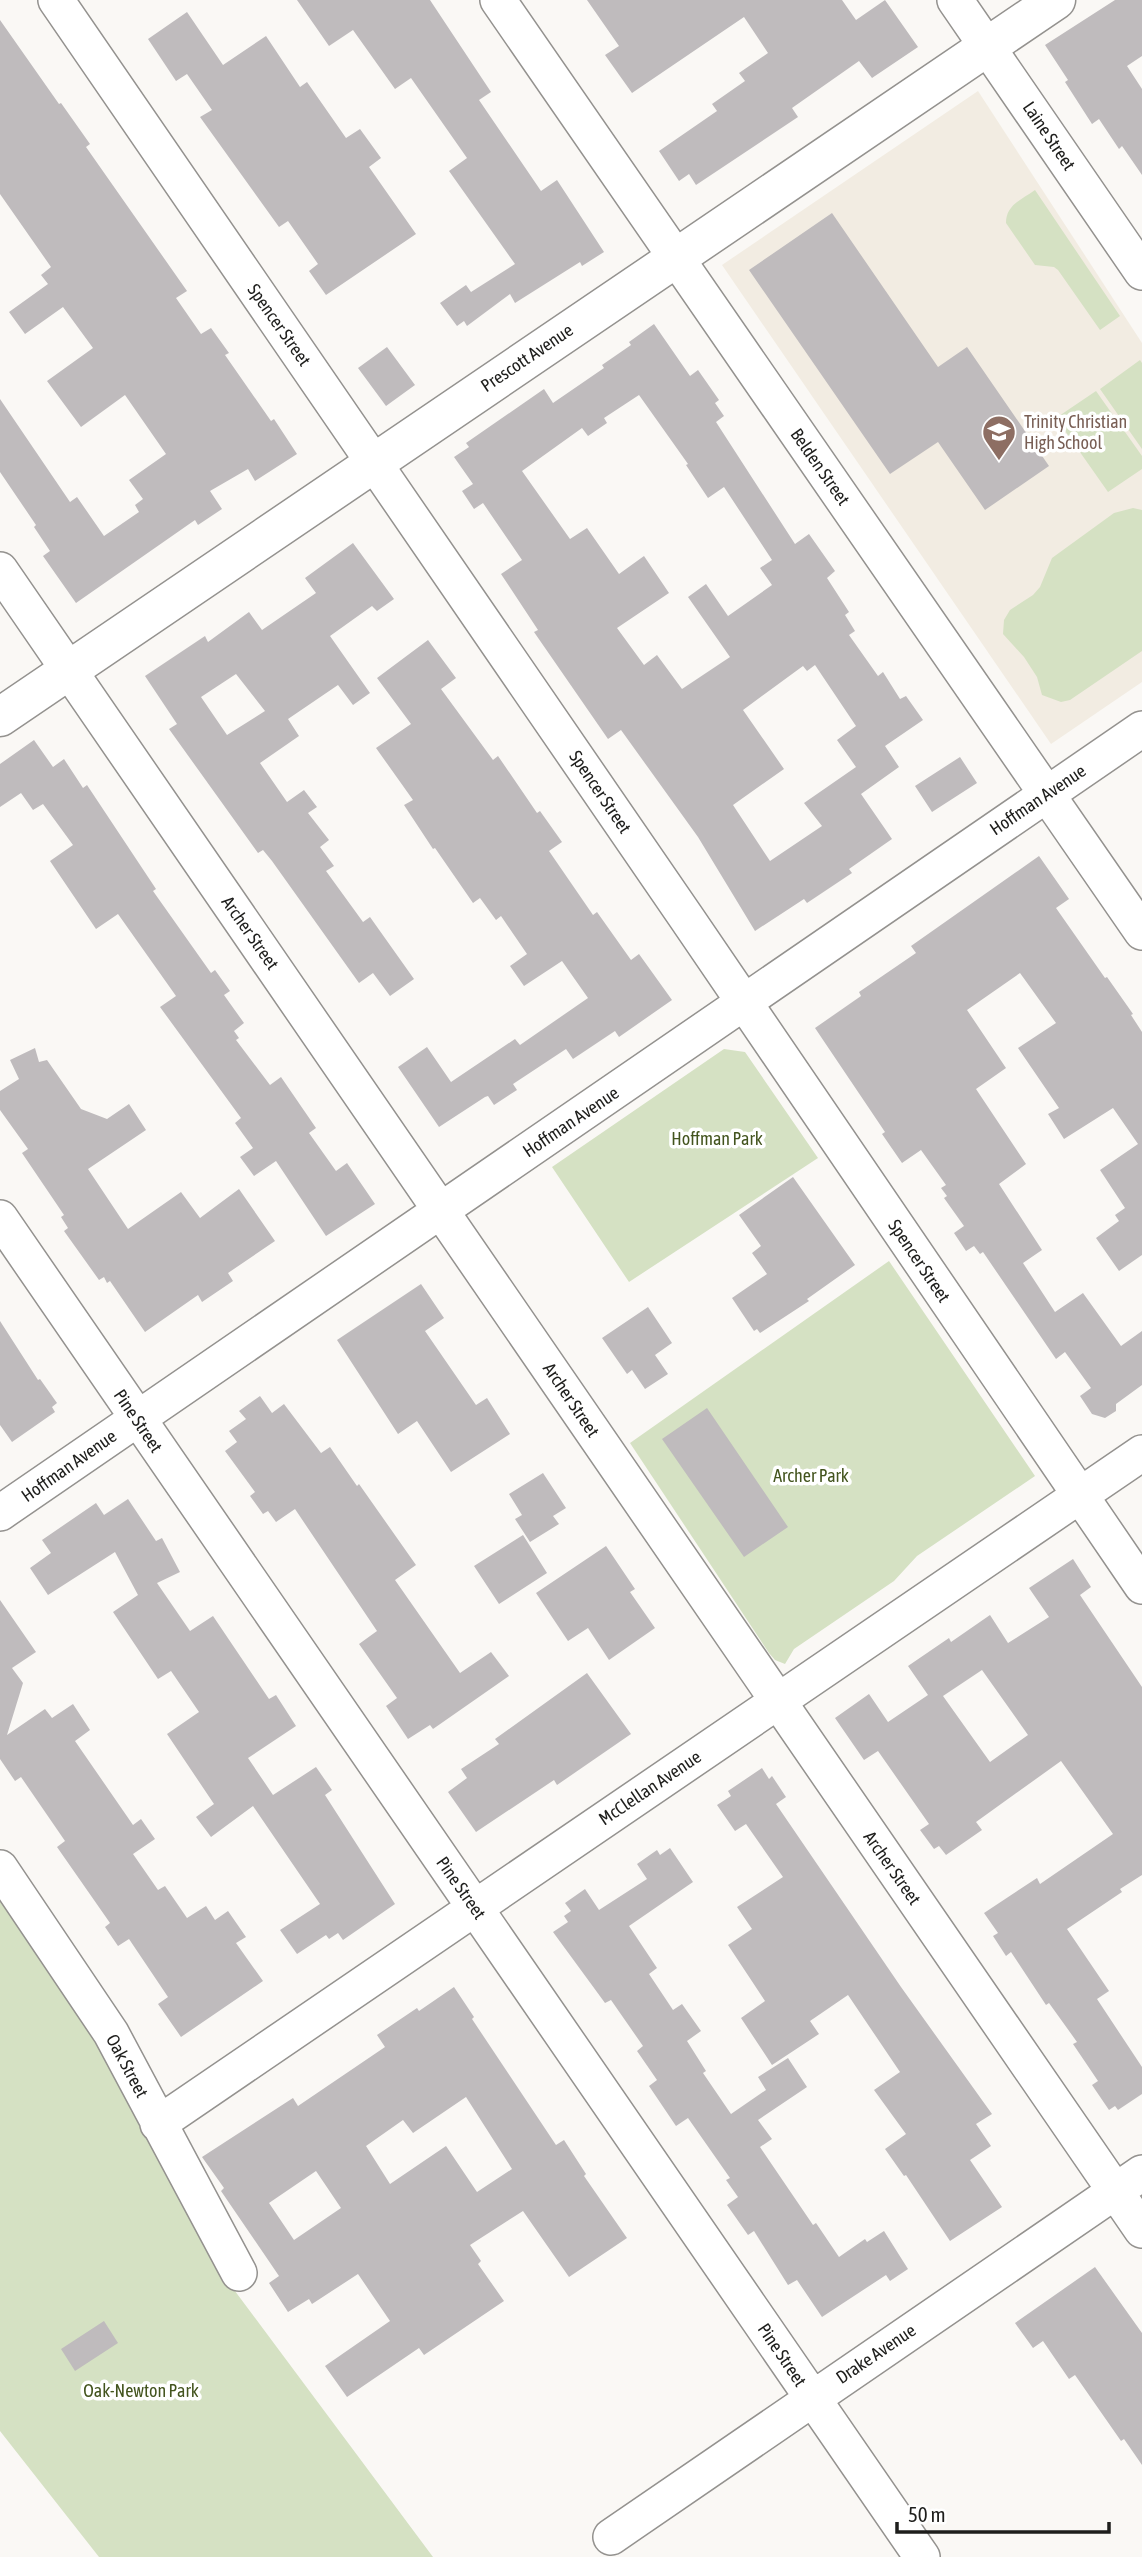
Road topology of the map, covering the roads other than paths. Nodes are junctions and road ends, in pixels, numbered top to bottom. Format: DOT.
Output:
graph roads {
  1 [pos="56,0"];
  2 [pos="498,0"];
  3 [pos="955,0"];
  4 [pos="1056,0"];
  5 [pos="986,46"];
  6 [pos="675,258"];
  7 [pos="1142,272"];
  8 [pos="373,462"];
  9 [pos="0,570"];
  10 [pos="68,670"];
  11 [pos="0,717"];
  12 [pos="1142,729"];
  13 [pos="1046,793"];
  14 [pos="1142,932"];
  15 [pos="745,1004"];
  16 [pos="442,1211"];
  17 [pos="0,1218"];
  18 [pos="136,1419"];
  19 [pos="1142,1452"];
  20 [pos="1080,1496"];
  21 [pos="0,1513"];
  22 [pos="1142,1586"];
  23 [pos="777,1701"];
  24 [pos="0,1868"];
  25 [pos="475,1907"];
  26 [pos="158,2124"];
  27 [pos="1129,2182"];
  28 [pos="1142,2230"];
  29 [pos="239,2273"];
  30 [pos="811,2398"];
  31 [pos="611,2537"];
  32 [pos="922,2557"];
  1 -- 8 [label="street, Spencer Street"];
  2 -- 6 [label="street, Belden Street"];
  3 -- 5 [label="street, Laine Street"];
  4 -- 5 [label="street, Prescott Avenue"];
  5 -- 6 [label="street, Prescott Avenue"];
  5 -- 7 [label="street, Laine Street"];
  6 -- 8 [label="street, Prescott Avenue"];
  6 -- 13 [label="street, Belden Street"];
  8 -- 10 [label="street, Prescott Avenue"];
  8 -- 15 [label="street, Spencer Street"];
  9 -- 10 [label="street, Archer Street"];
  10 -- 11 [label="street, Prescott Avenue"];
  10 -- 16 [label="street, Archer Street"];
  12 -- 13 [label="street, Hoffman Avenue"];
  13 -- 14 [label="street, Belden Street"];
  13 -- 15 [label="street, Hoffman Avenue"];
  15 -- 16 [label="street, Hoffman Avenue"];
  15 -- 20 [label="street, Spencer Street"];
  16 -- 18 [label="street, Hoffman Avenue"];
  16 -- 23 [label="street, Archer Street"];
  17 -- 18 [label="street, Pine Street"];
  18 -- 21 [label="street, Hoffman Avenue"];
  18 -- 25 [label="street, Pine Street"];
  19 -- 20 [label="street, McClellan Avenue"];
  20 -- 22 [label="street, Spencer Street"];
  20 -- 23 [label="street, McClellan Avenue"];
  23 -- 25 [label="street, McClellan Avenue"];
  23 -- 27 [label="street, Archer Street"];
  24 -- 26 [label="street, Oak Street"];
  25 -- 26 [label="street, McClellan Avenue"];
  25 -- 30 [label="street, Pine Street"];
  26 -- 29 [label="street, Oak Street"];
  27 -- 28 [label="street, Archer Street"];
  27 -- 30 [label="street, Drake Avenue"];
  30 -- 31 [label="street, Drake Avenue"];
  30 -- 32 [label="street, Pine Street"];
}
